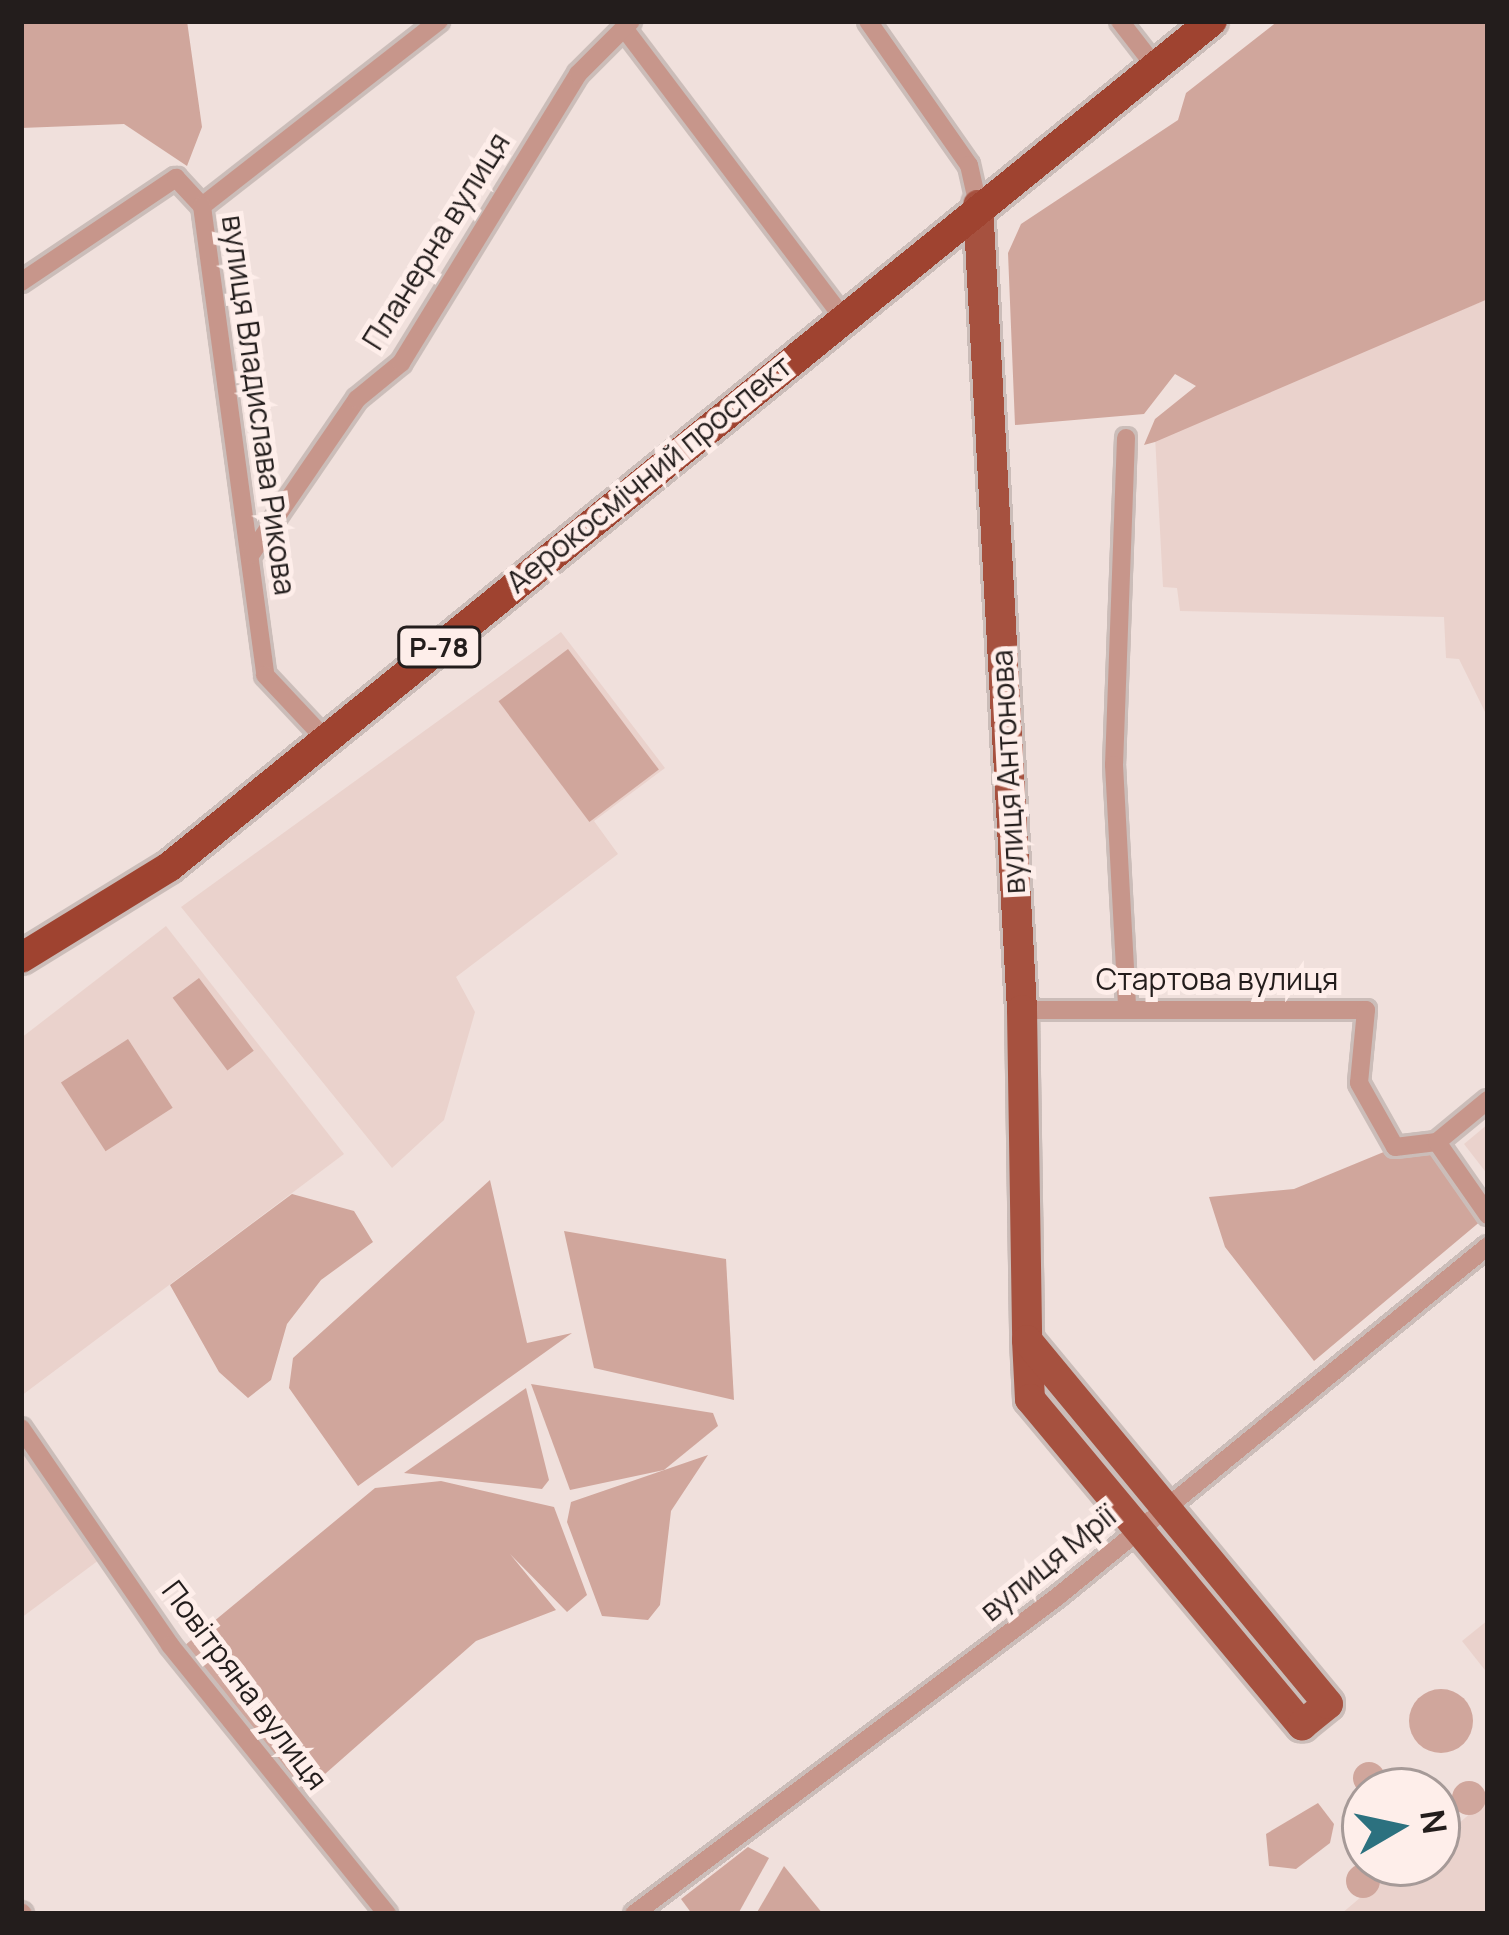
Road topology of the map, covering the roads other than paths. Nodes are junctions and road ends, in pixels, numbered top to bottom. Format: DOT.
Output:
graph roads {
  1 [pos="439,21"];
  2 [pos="868,21"];
  3 [pos="1120,21"];
  4 [pos="1212,21"];
  5 [pos="629,27"];
  6 [pos="1154,65"];
  7 [pos="978,205"];
  8 [pos="202,206"];
  9 [pos="21,282"];
  10 [pos="841,315"];
  11 [pos="1126,438"];
  12 [pos="251,554"];
  13 [pos="326,740"];
  14 [pos="21,958"];
  15 [pos="1127,1007"];
  16 [pos="1022,1010"];
  17 [pos="1488,1100"];
  18 [pos="1437,1142"];
  19 [pos="1488,1215"];
  20 [pos="1488,1246"];
  21 [pos="1027,1340"];
  22 [pos="21,1428"];
  23 [pos="1163,1509"];
  24 [pos="1135,1531"];
  25 [pos="387,1914"];
  26 [pos="634,1914"];
  1 -- 8 [label="street"];
  2 -- 7 [label="street"];
  3 -- 6 [label="street"];
  4 -- 6 [label="highway, Аерокосмічний проспект / Р-78"];
  5 -- 10 [label="street"];
  5 -- 12 [label="street, Планерна вулиця"];
  6 -- 7 [label="highway, Аерокосмічний проспект / Р-78"];
  7 -- 10 [label="highway, Аерокосмічний проспект / Р-78"];
  7 -- 16 [label="main road, вулиця Антонова"];
  8 -- 9 [label="street, вулиця Владислава Рикова"];
  8 -- 12 [label="street, вулиця Владислава Рикова"];
  10 -- 13 [label="highway, Аерокосмічний проспект / Р-78"];
  11 -- 15 [label="street"];
  12 -- 13 [label="street, вулиця Владислава Рикова"];
  13 -- 14 [label="highway, Аерокосмічний проспект / Р-78"];
  15 -- 16 [label="street, Стартова вулиця"];
  15 -- 18 [label="street, Стартова вулиця"];
  16 -- 21 [label="main road, вулиця Антонова"];
  17 -- 18 [label="street"];
  18 -- 19 [label="street"];
  20 -- 23 [label="street, вулиця Мрії"];
  21 -- 23 [label="main road, вулиця Антонова"];
  21 -- 24 [label="main road, вулиця Антонова"];
  22 -- 25 [label="street, Повітряна вулиця"];
  23 -- 24 [label="street, вулиця Мрії"];
  23 -- 24 [label="main road, вулиця Антонова"];
  24 -- 26 [label="street, вулиця Мрії"];
}
